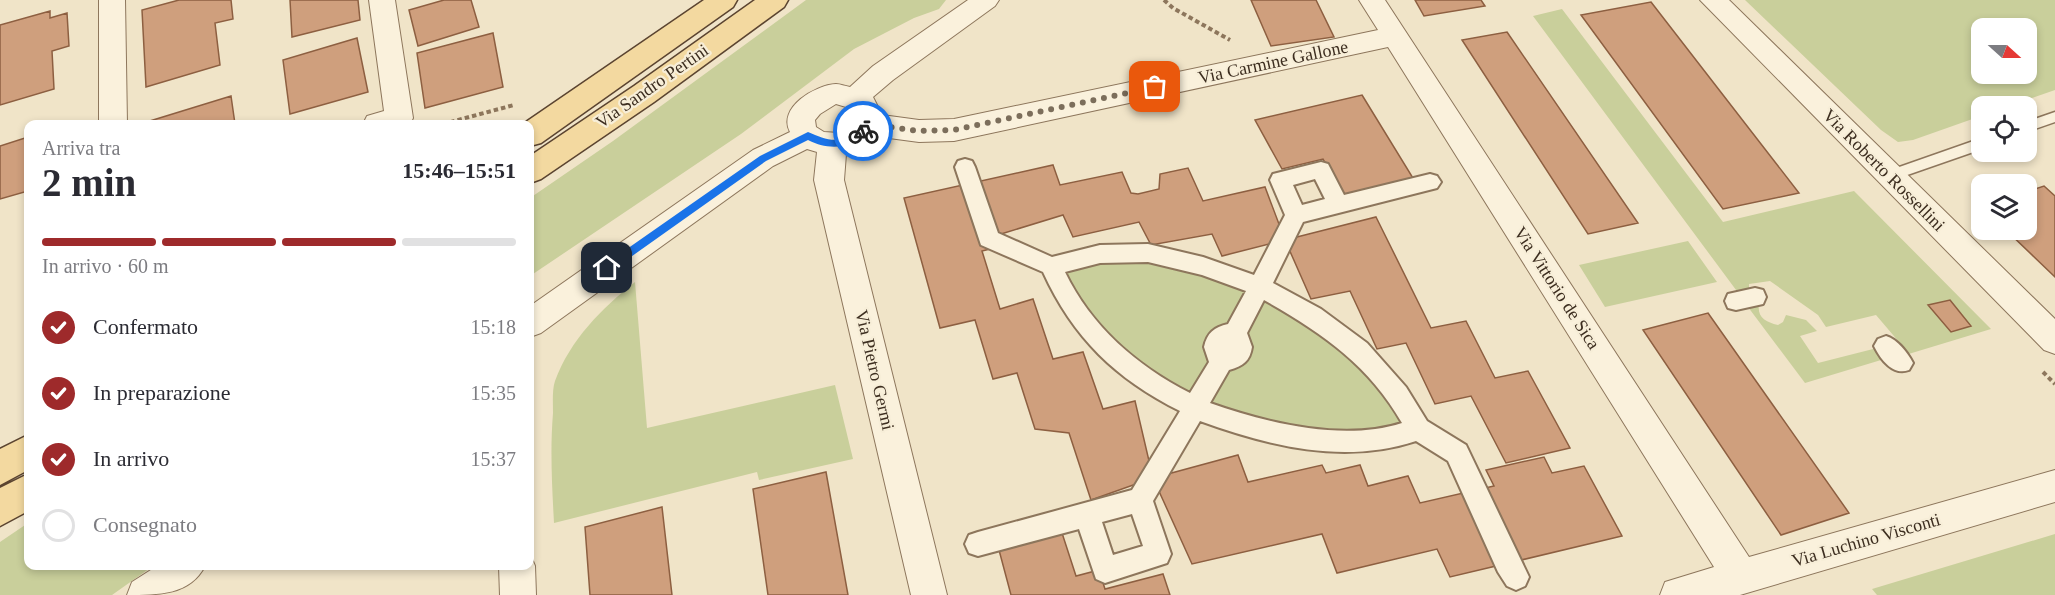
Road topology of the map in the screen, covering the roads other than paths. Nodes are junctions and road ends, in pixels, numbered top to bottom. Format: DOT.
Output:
graph roads {
  1 [pos="112,0"];
  2 [pos="382,0"];
  3 [pos="723,0"];
  4 [pos="774,0"];
  5 [pos="986,0"];
  6 [pos="1372,0"];
  7 [pos="1713,0"];
  8 [pos="1395,36"];
  9 [pos="856,98"];
  10 [pos="2055,117"];
  11 [pos="113,120"];
  12 [pos="392,120"];
  13 [pos="2037,123"];
  14 [pos="868,124"];
  15 [pos="534,132"];
  16 [pos="820,140"];
  17 [pos="1971,148"];
  18 [pos="965,167"];
  19 [pos="534,168"];
  20 [pos="1890,176"];
  21 [pos="1430,182"];
  22 [pos="1339,205"];
  23 [pos="1296,215"];
  24 [pos="1051,266"];
  25 [pos="1259,286"];
  26 [pos="534,320"];
  27 [pos="2055,340"];
  28 [pos="1195,408"];
  29 [pos="1418,429"];
  30 [pos="24,453"];
  31 [pos="0,468"];
  32 [pos="2055,486"];
  33 [pos="24,494"];
  34 [pos="1140,500"];
  35 [pos="0,509"];
  36 [pos="1087,515"];
  37 [pos="978,544"];
  38 [pos="181,570"];
  39 [pos="517,570"];
  40 [pos="1741,576"];
  41 [pos="1516,577"];
  42 [pos="145,595"];
  43 [pos="518,595"];
  44 [pos="929,595"];
  45 [pos="1678,595"];
  1 -- 11 [label="street"];
  2 -- 12 [label="street"];
  3 -- 15 [label="main road, Via Sandro Pertini"];
  4 -- 19 [label="main road, Via Sandro Pertini"];
  5 -- 9 [label="street"];
  6 -- 8 [label="street, Via Vittorio de Sica"];
  7 -- 20 [label="street, Via Roberto Rossellini"];
  8 -- 14 [label="street, Via Carmine Gallone"];
  8 -- 40 [label="street, Via Vittorio de Sica"];
  9 -- 14 [label="street"];
  9 -- 16 [label="street"];
  10 -- 13 [label="lane"];
  14 -- 16 [label="street"];
  16 -- 26 [label="street"];
  16 -- 44 [label="street, Via Pietro Germi"];
  17 -- 20 [label="lane"];
  18 -- 24 [label="street"];
  20 -- 27 [label="street, Via Roberto Rossellini"];
  21 -- 22 [label="street"];
  22 -- 23 [label="street"];
  22 -- 23 [label="street"];
  23 -- 25 [label="street"];
  24 -- 25 [label="street"];
  24 -- 28 [label="street"];
  25 -- 28 [label="street"];
  25 -- 29 [label="street"];
  28 -- 29 [label="street"];
  28 -- 34 [label="street"];
  29 -- 41 [label="street"];
  30 -- 31 [label="main road"];
  32 -- 40 [label="street, Via Luchino Visconti"];
  33 -- 35 [label="main road"];
  34 -- 36 [label="street"];
  34 -- 36 [label="street"];
  36 -- 37 [label="street"];
  38 -- 42 [label="street"];
  39 -- 43 [label="street"];
  40 -- 45 [label="street, Via Luchino Visconti"];
}
